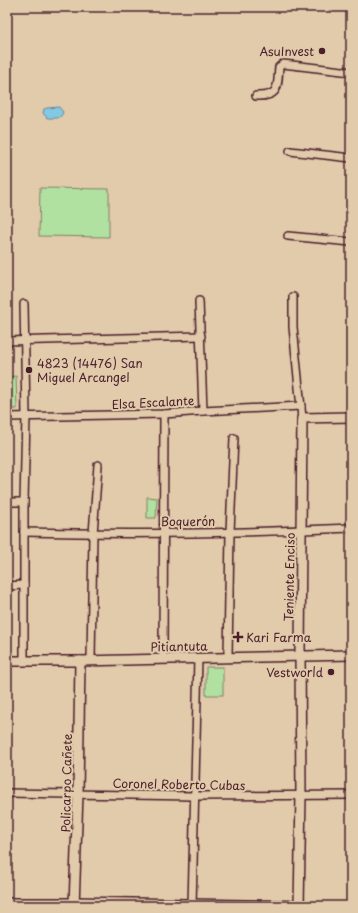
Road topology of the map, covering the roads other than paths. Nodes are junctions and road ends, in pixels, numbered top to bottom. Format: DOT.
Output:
graph roads {
  1 [pos="351,72"];
  2 [pos="256,96"];
  3 [pos="290,151"];
  4 [pos="351,158"];
  5 [pos="288,236"];
  6 [pos="351,242"];
  7 [pos="293,297"];
  8 [pos="199,301"];
  9 [pos="24,304"];
  10 [pos="201,336"];
  11 [pos="24,340"];
  12 [pos="7,341"];
  13 [pos="301,406"];
  14 [pos="203,411"];
  15 [pos="164,414"];
  16 [pos="26,416"];
  17 [pos="7,417"];
  18 [pos="351,417"];
  19 [pos="302,418"];
  20 [pos="234,438"];
  21 [pos="98,465"];
  22 [pos="7,502"];
  23 [pos="24,502"];
  24 [pos="351,528"];
  25 [pos="301,530"];
  26 [pos="24,532"];
  27 [pos="164,532"];
  28 [pos="230,532"];
  29 [pos="93,534"];
  30 [pos="24,585"];
  31 [pos="7,586"];
  32 [pos="351,654"];
  33 [pos="300,655"];
  34 [pos="228,657"];
  35 [pos="163,658"];
  36 [pos="198,658"];
  37 [pos="91,660"];
  38 [pos="7,661"];
  39 [pos="24,661"];
  40 [pos="80,661"];
  41 [pos="7,793"];
  42 [pos="78,794"];
  43 [pos="301,795"];
  44 [pos="351,795"];
  45 [pos="194,796"];
  46 [pos="7,902"];
  47 [pos="74,904"];
  48 [pos="192,905"];
  49 [pos="299,906"];
  50 [pos="309,906"];
  1 -- 2 [label="street"];
  3 -- 4 [label="street"];
  5 -- 6 [label="street"];
  7 -- 13 [label="street, Teniente Enciso"];
  8 -- 10 [label="street"];
  9 -- 11 [label="street"];
  10 -- 11 [label="street"];
  10 -- 14 [label="street"];
  11 -- 12 [label="street"];
  11 -- 16 [label="street"];
  13 -- 14 [label="street, Elsa Escalante"];
  13 -- 19 [label="street, Teniente Enciso"];
  14 -- 15 [label="street, Elsa Escalante"];
  15 -- 16 [label="street, Elsa Escalante"];
  15 -- 27 [label="street"];
  16 -- 17 [label="street, Elsa Escalante"];
  16 -- 23 [label="street"];
  18 -- 19 [label="street"];
  19 -- 25 [label="street, Teniente Enciso"];
  20 -- 28 [label="street"];
  21 -- 29 [label="street"];
  22 -- 23 [label="street"];
  23 -- 26 [label="street"];
  24 -- 25 [label="street, Boquerón"];
  25 -- 28 [label="street, Boquerón"];
  25 -- 33 [label="street, Teniente Enciso"];
  26 -- 29 [label="street, Boquerón"];
  26 -- 30 [label="street"];
  27 -- 28 [label="street, Boquerón"];
  27 -- 29 [label="street, Boquerón"];
  27 -- 35 [label="street"];
  28 -- 34 [label="street"];
  29 -- 37 [label="street"];
  30 -- 31 [label="street"];
  30 -- 39 [label="street"];
  32 -- 33 [label="street, Pitiantuta"];
  33 -- 34 [label="street, Pitiantuta"];
  33 -- 43 [label="street, Teniente Enciso"];
  34 -- 36 [label="street, Pitiantuta"];
  35 -- 36 [label="street, Pitiantuta"];
  35 -- 37 [label="street, Pitiantuta"];
  36 -- 45 [label="street"];
  37 -- 40 [label="street, Pitiantuta"];
  38 -- 39 [label="street, Pitiantuta"];
  39 -- 40 [label="street, Pitiantuta"];
  40 -- 42 [label="street, Policarpo Cañete"];
  41 -- 42 [label="street, Coronel Roberto Cubas"];
  42 -- 45 [label="street, Coronel Roberto Cubas"];
  42 -- 47 [label="street, Policarpo Cañete"];
  43 -- 44 [label="street, Coronel Roberto Cubas"];
  43 -- 45 [label="street, Coronel Roberto Cubas"];
  43 -- 49 [label="street, Teniente Enciso"];
  45 -- 48 [label="street"];
  46 -- 47 [label="street"];
  47 -- 48 [label="street"];
  48 -- 49 [label="street"];
  49 -- 50 [label="street"];
}
